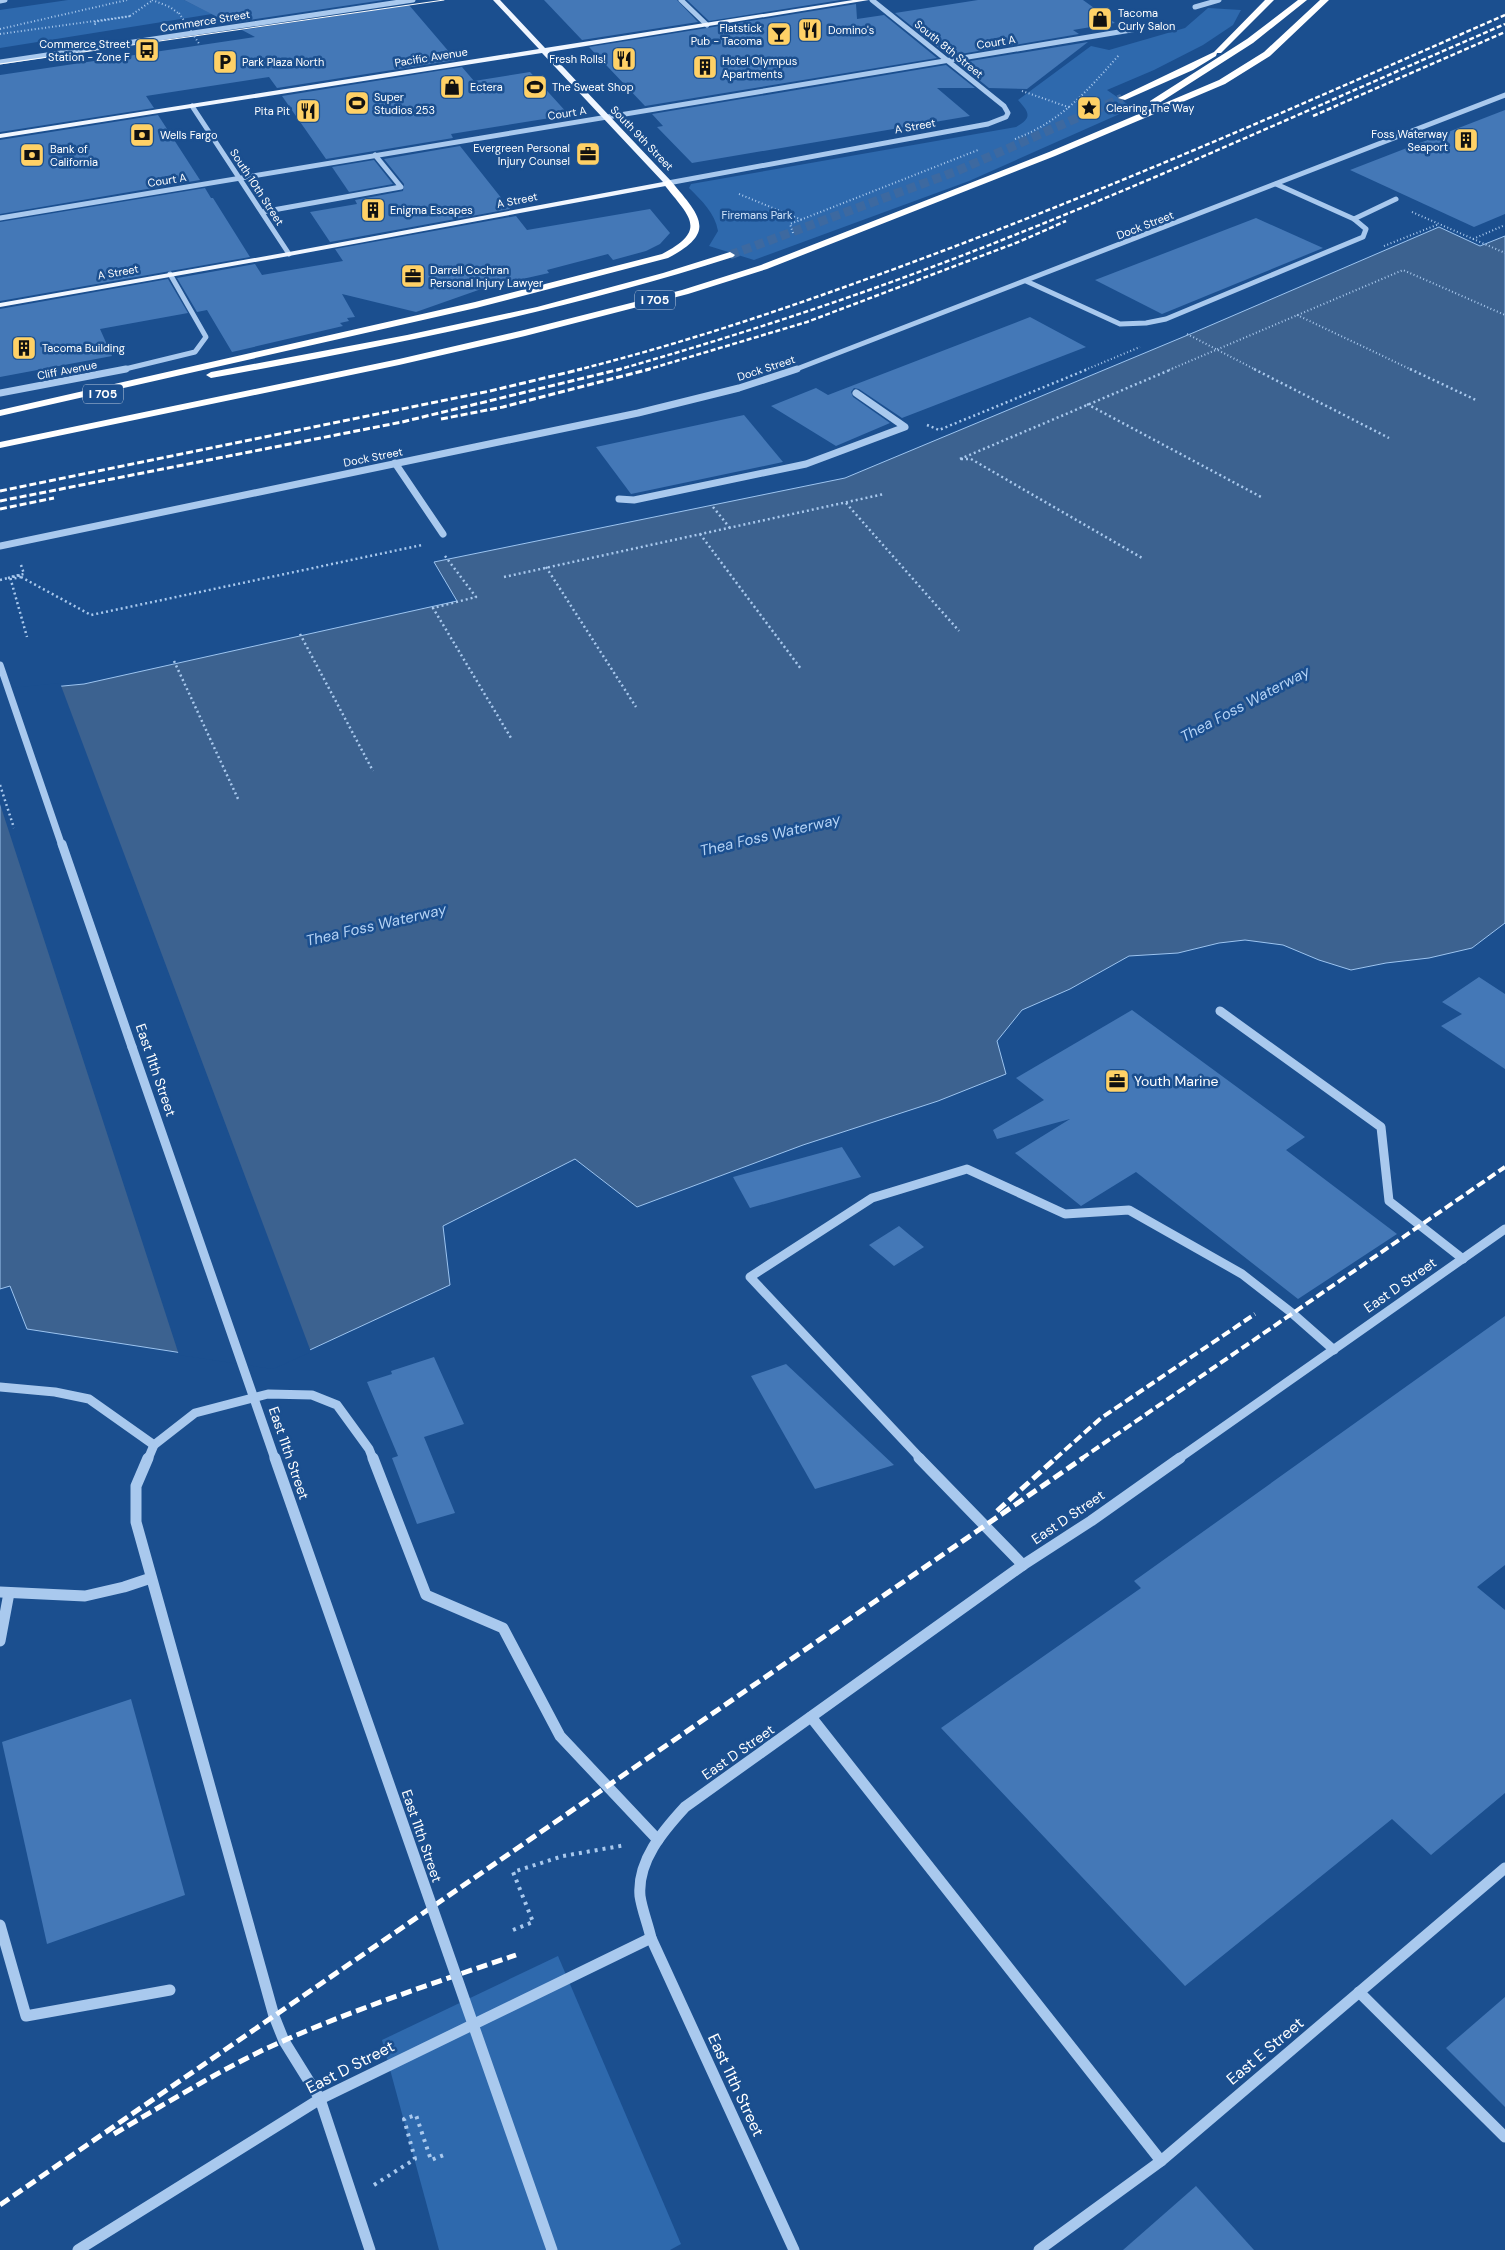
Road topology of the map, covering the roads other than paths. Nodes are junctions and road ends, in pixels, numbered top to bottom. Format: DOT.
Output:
graph roads {
  1 [pos="5,0"];
  2 [pos="413,0"];
  3 [pos="496,0"];
  4 [pos="680,0"];
  5 [pos="866,0"];
  6 [pos="872,0"];
  7 [pos="1219,0"];
  8 [pos="1270,0"];
  9 [pos="1290,0"];
  10 [pos="1303,0"];
  11 [pos="1325,0"];
  12 [pos="0,1"];
  13 [pos="1195,7"];
  14 [pos="707,25"];
  15 [pos="1137,29"];
  16 [pos="543,51"];
  17 [pos="1218,51"];
  18 [pos="948,61"];
  19 [pos="0,62"];
  20 [pos="1505,95"];
  21 [pos="1122,98"];
  22 [pos="192,106"];
  23 [pos="606,117"];
  24 [pos="1006,117"];
  25 [pos="1100,132"];
  26 [pos="0,136"];
  27 [pos="376,156"];
  28 [pos="239,178"];
  29 [pos="668,183"];
  30 [pos="1276,184"];
  31 [pos="1396,199"];
  32 [pos="262,212"];
  33 [pos="0,218"];
  34 [pos="1354,219"];
  35 [pos="289,254"];
  36 [pos="730,256"];
  37 [pos="170,274"];
  38 [pos="1026,281"];
  39 [pos="0,304"];
  40 [pos="0,393"];
  41 [pos="856,393"];
  42 [pos="22,409"];
  43 [pos="0,413"];
  44 [pos="0,445"];
  45 [pos="394,463"];
  46 [pos="619,499"];
  47 [pos="443,534"];
  48 [pos="0,546"];
  49 [pos="0,665"];
  50 [pos="1220,1012"];
  51 [pos="1505,1229"];
  52 [pos="1463,1259"];
  53 [pos="1334,1350"];
  54 [pos="0,1387"];
  55 [pos="154,1445"];
  56 [pos="1023,1565"];
  57 [pos="151,1578"];
  58 [pos="4,1592"];
  59 [pos="0,1641"];
  60 [pos="811,1718"];
  61 [pos="658,1840"];
  62 [pos="1505,1868"];
  63 [pos="0,1926"];
  64 [pos="651,1938"];
  65 [pos="170,1990"];
  66 [pos="1360,1992"];
  67 [pos="320,2099"];
  68 [pos="1505,2137"];
  69 [pos="1161,2161"];
  70 [pos="78,2250"];
  71 [pos="370,2250"];
  72 [pos="552,2250"];
  73 [pos="794,2250"];
  74 [pos="1038,2250"];
  1 -- 12 [label="street"];
  2 -- 19 [label="street, Commerce Street"];
  3 -- 16 [label="main road, South 9th Street"];
  4 -- 14 [label="street"];
  5 -- 14 [label="main road, Pacific Avenue"];
  6 -- 18 [label="street, South 8th Street"];
  7 -- 13 [label="street"];
  8 -- 17 [label="highway"];
  9 -- 17 [label="highway"];
  10 -- 25 [label="highway"];
  11 -- 25 [label="highway"];
  14 -- 16 [label="main road, Pacific Avenue"];
  15 -- 18 [label="street, Court A"];
  16 -- 22 [label="main road, Pacific Avenue"];
  16 -- 23 [label="main road, South 9th Street"];
  17 -- 21 [label="highway"];
  18 -- 23 [label="street, Court A"];
  18 -- 24 [label="street, South 8th Street"];
  20 -- 30 [label="street, Dock Street"];
  22 -- 26 [label="main road, Pacific Avenue"];
  22 -- 28 [label="street, South 10th Street"];
  23 -- 27 [label="street, Court A"];
  23 -- 29 [label="main road, South 9th Street"];
  24 -- 29 [label="street, A Street"];
  25 -- 44 [label="highway, I 705"];
  27 -- 28 [label="street, Court A"];
  27 -- 32 [label="street"];
  28 -- 32 [label="street, South 10th Street"];
  28 -- 33 [label="street, Court A"];
  29 -- 35 [label="main road, A Street"];
  29 -- 42 [label="highway"];
  30 -- 34 [label="street"];
  30 -- 38 [label="street, Dock Street"];
  31 -- 34 [label="street"];
  32 -- 35 [label="street, South 10th Street"];
  34 -- 38 [label="street"];
  35 -- 37 [label="main road, A Street"];
  36 -- 42 [label="highway, I 705"];
  37 -- 39 [label="main road, A Street"];
  37 -- 40 [label="street, Cliff Avenue"];
  38 -- 45 [label="street, Dock Street"];
  41 -- 46 [label="street"];
  42 -- 43 [label="highway, I 705"];
  45 -- 47 [label="street"];
  45 -- 48 [label="street, Dock Street"];
  49 -- 72 [label="street, East 11th Street, bridge"];
  50 -- 52 [label="street"];
  51 -- 52 [label="street, East D Street"];
  52 -- 53 [label="street, East D Street"];
  53 -- 56 [label="street, East D Street"];
  53 -- 56 [label="street"];
  54 -- 55 [label="street"];
  55 -- 57 [label="street"];
  55 -- 61 [label="street"];
  56 -- 60 [label="street, East D Street"];
  57 -- 58 [label="street"];
  57 -- 67 [label="street"];
  58 -- 59 [label="street"];
  60 -- 61 [label="street, East D Street"];
  60 -- 69 [label="street"];
  61 -- 64 [label="street, East 11th Street"];
  62 -- 66 [label="street, East E Street"];
  63 -- 65 [label="street"];
  64 -- 67 [label="street, East D Street"];
  64 -- 73 [label="street, East 11th Street"];
  66 -- 68 [label="street"];
  66 -- 69 [label="street, East E Street"];
  67 -- 70 [label="street, East D Street"];
  67 -- 71 [label="street"];
  69 -- 74 [label="street, East E Street"];
}
